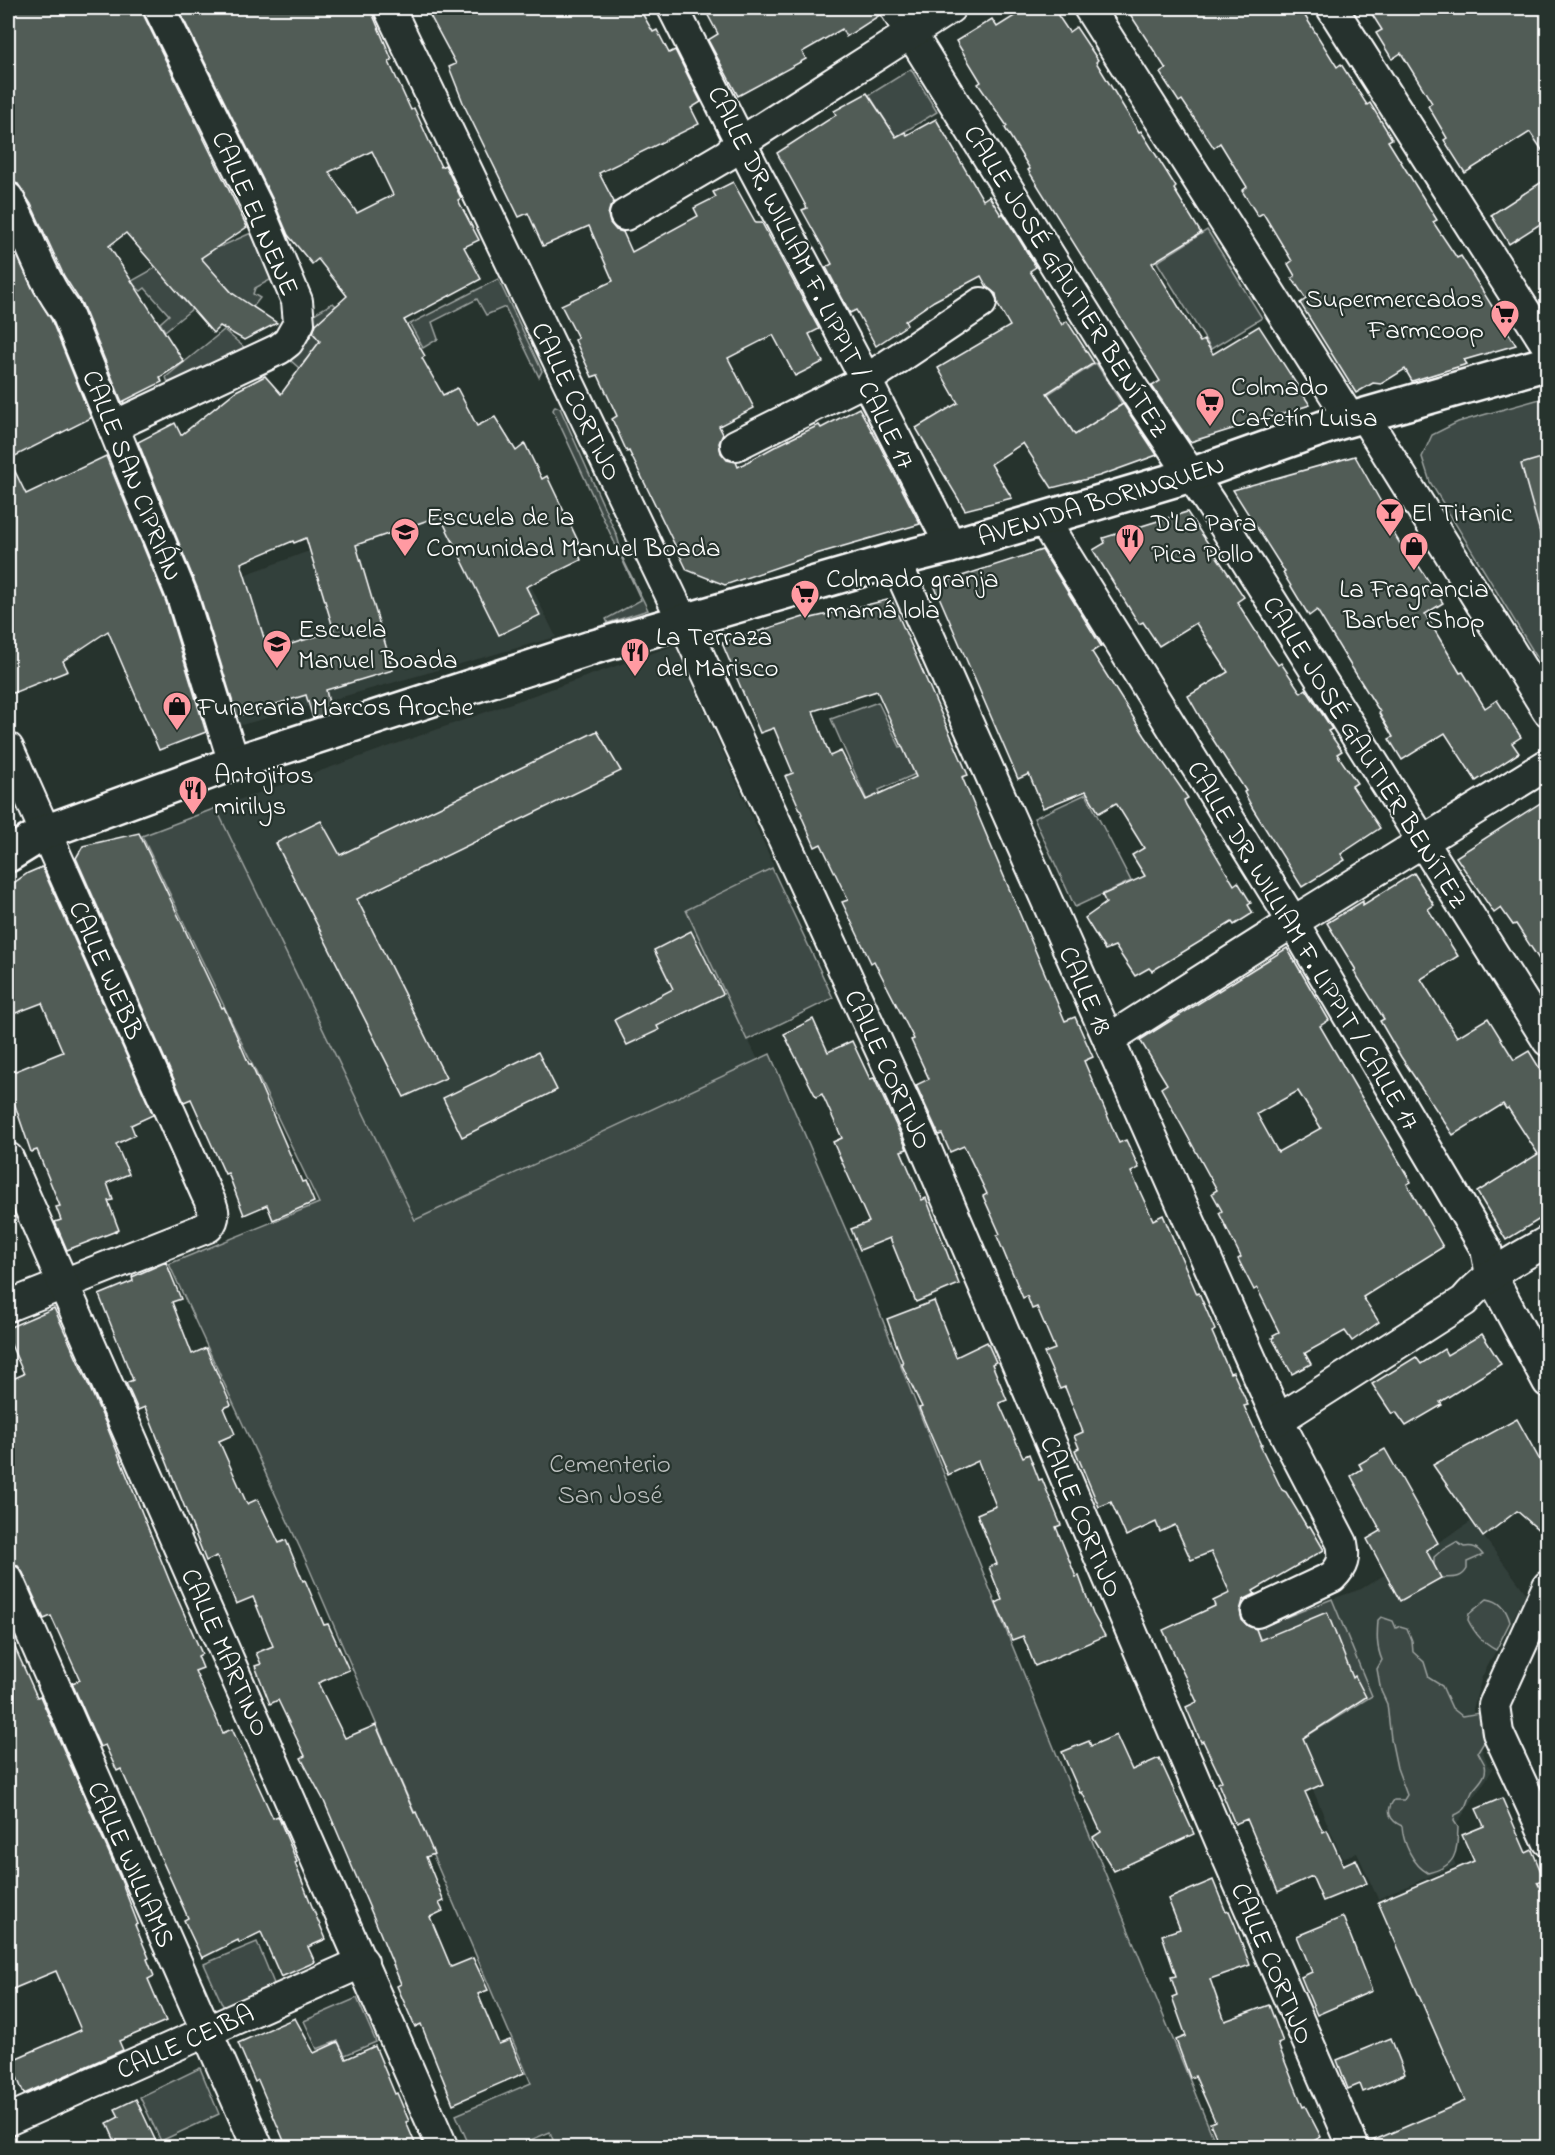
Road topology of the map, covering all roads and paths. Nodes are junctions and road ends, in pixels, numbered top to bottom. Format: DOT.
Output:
graph roads {
  1 [pos="159,8"];
  2 [pos="389,8"];
  3 [pos="674,8"];
  4 [pos="895,8"];
  5 [pos="950,8"];
  6 [pos="1089,8"];
  7 [pos="1332,8"];
  8 [pos="911,33"];
  9 [pos="741,142"];
  10 [pos="8,198"];
  11 [pos="625,214"];
  12 [pos="981,303"];
  13 [pos="1548,347"];
  14 [pos="1548,363"];
  15 [pos="866,380"];
  16 [pos="1357,417"];
  17 [pos="114,426"];
  18 [pos="736,445"];
  19 [pos="1191,475"];
  20 [pos="1043,519"];
  21 [pos="951,546"];
  22 [pos="894,560"];
  23 [pos="683,621"];
  24 [pos="1548,711"];
  25 [pos="8,748"];
  26 [pos="234,763"];
  27 [pos="1548,764"];
  28 [pos="45,831"];
  29 [pos="1423,841"];
  30 [pos="8,855"];
  31 [pos="1293,922"];
  32 [pos="1108,1039"];
  33 [pos="1548,1041"];
  34 [pos="8,1158"];
  35 [pos="1548,1241"];
  36 [pos="1491,1275"];
  37 [pos="64,1285"];
  38 [pos="8,1306"];
  39 [pos="1548,1382"];
  40 [pos="1278,1420"];
  41 [pos="8,1580"];
  42 [pos="1548,1586"];
  43 [pos="1257,1612"];
  44 [pos="1548,1841"];
  45 [pos="363,1962"];
  46 [pos="206,2033"];
  47 [pos="8,2120"];
  48 [pos="258,2148"];
  49 [pos="443,2148"];
  50 [pos="1354,2148"];
  1 -- 17 [label="street, CALLE EL NENE"];
  2 -- 23 [label="street, CALLE CORTIJO"];
  3 -- 9 [label="street, CALLE DR. WILLIAM F. LIPPIT / CALLE 17"];
  4 -- 8 [label="street, CALLE JOSÉ GAUTIER BENÍTEZ"];
  5 -- 8 [label="street"];
  6 -- 16 [label="street"];
  7 -- 13 [label="street"];
  8 -- 9 [label="street"];
  8 -- 19 [label="street, CALLE JOSÉ GAUTIER BENÍTEZ"];
  9 -- 11 [label="street"];
  9 -- 15 [label="street, CALLE DR. WILLIAM F. LIPPIT / CALLE 17"];
  10 -- 17 [label="street, CALLE SAN CIPRIÁN"];
  12 -- 15 [label="street"];
  14 -- 16 [label="street, AVENIDA BORINQUEN"];
  15 -- 18 [label="street"];
  15 -- 21 [label="street, CALLE DR. WILLIAM F. LIPPIT / CALLE 17"];
  16 -- 19 [label="street, AVENIDA BORINQUEN"];
  16 -- 24 [label="street"];
  17 -- 26 [label="street, CALLE SAN CIPRIÁN"];
  19 -- 20 [label="street, AVENIDA BORINQUEN"];
  19 -- 29 [label="street, CALLE JOSÉ GAUTIER BENÍTEZ"];
  20 -- 21 [label="street, AVENIDA BORINQUEN"];
  20 -- 31 [label="street, CALLE DR. WILLIAM F. LIPPIT / CALLE 17"];
  21 -- 22 [label="street, AVENIDA BORINQUEN"];
  22 -- 23 [label="street, AVENIDA BORINQUEN"];
  22 -- 32 [label="street, CALLE 18"];
  23 -- 26 [label="street, AVENIDA BORINQUEN"];
  23 -- 50 [label="street, CALLE CORTIJO"];
  25 -- 28 [label="street, CALLE WEBB"];
  26 -- 28 [label="street, AVENIDA BORINQUEN"];
  27 -- 29 [label="street"];
  28 -- 30 [label="street, AVENIDA BORINQUEN"];
  28 -- 37 [label="street, CALLE WEBB"];
  29 -- 31 [label="street"];
  29 -- 33 [label="street, CALLE JOSÉ GAUTIER BENÍTEZ"];
  31 -- 32 [label="street"];
  31 -- 36 [label="street, CALLE DR. WILLIAM F. LIPPIT / CALLE 17"];
  32 -- 40 [label="street, CALLE 18"];
  34 -- 37 [label="street, CALLE MARTINO"];
  35 -- 36 [label="street"];
  36 -- 39 [label="street, CALLE DR. WILLIAM F. LIPPIT / CALLE 17"];
  36 -- 40 [label="street"];
  37 -- 38 [label="street, CALLE WEBB"];
  37 -- 45 [label="street, CALLE MARTINO"];
  40 -- 43 [label="street, CALLE 18"];
  41 -- 46 [label="street, CALLE WILLIAMS"];
  42 -- 44 [label="street"];
  45 -- 46 [label="street, CALLE CEIBA"];
  45 -- 49 [label="street, CALLE MARTINO"];
  46 -- 47 [label="street, CALLE CEIBA"];
  46 -- 48 [label="street, CALLE WILLIAMS"];
}
